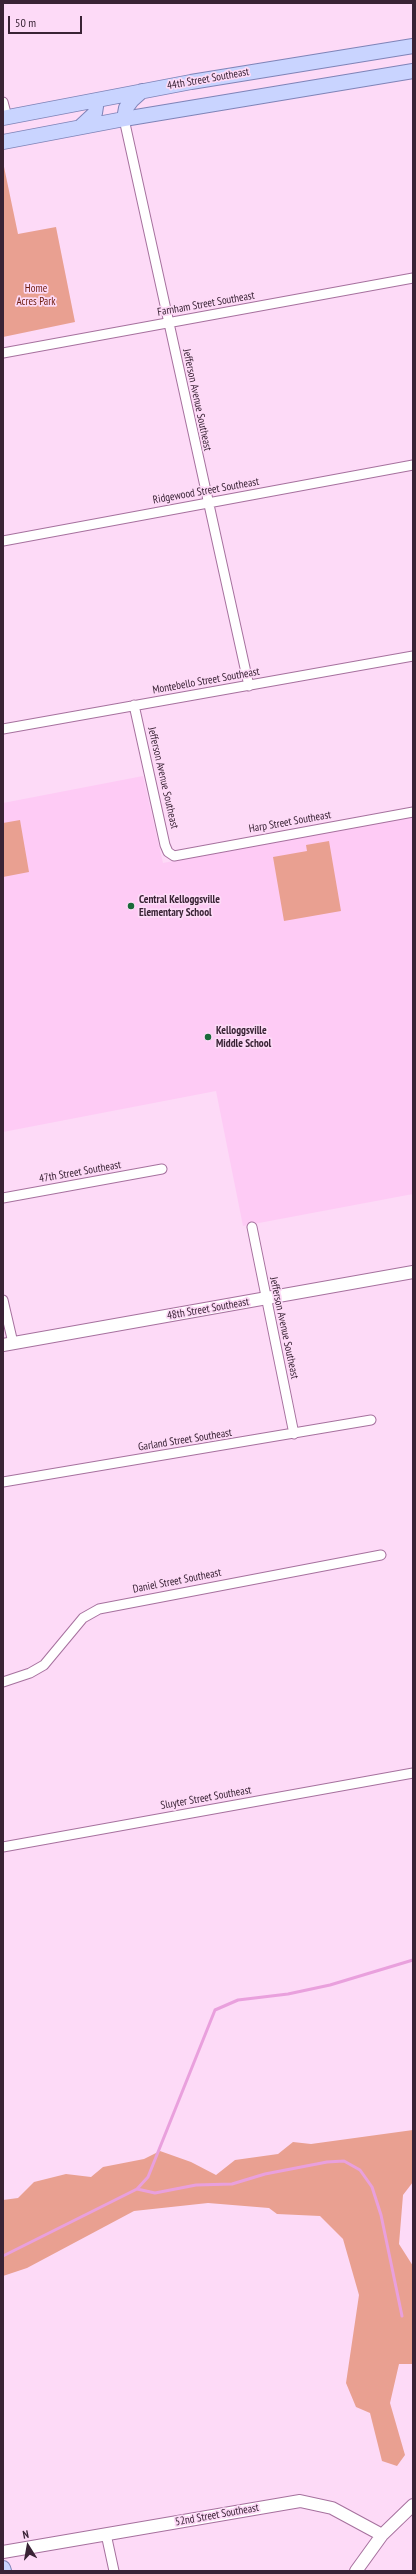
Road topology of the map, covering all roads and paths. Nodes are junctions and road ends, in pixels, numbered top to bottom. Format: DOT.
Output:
graph roads {
  1 [pos="413,46"];
  2 [pos="413,71"];
  3 [pos="143,91"];
  4 [pos="97,100"];
  5 [pos="3,102"];
  6 [pos="5,117"];
  7 [pos="124,119"];
  8 [pos="80,127"];
  9 [pos="3,142"];
  10 [pos="413,278"];
  11 [pos="168,323"];
  12 [pos="3,352"];
  13 [pos="413,465"];
  14 [pos="208,502"];
  15 [pos="3,541"];
  16 [pos="413,656"];
  17 [pos="249,686"];
  18 [pos="134,705"];
  19 [pos="3,728"];
  20 [pos="413,812"];
  21 [pos="171,854"];
  22 [pos="162,1169"];
  23 [pos="3,1198"];
  24 [pos="252,1227"];
  25 [pos="413,1272"];
  26 [pos="265,1299"];
  27 [pos="3,1300"];
  28 [pos="8,1344"];
  29 [pos="371,1420"];
  30 [pos="294,1434"];
  31 [pos="3,1482"];
  32 [pos="381,1555"];
  33 [pos="3,1682"];
  34 [pos="413,1773"];
  35 [pos="3,1846"];
  36 [pos="413,2505"];
  37 [pos="106,2534"];
  38 [pos="382,2535"];
  39 [pos="3,2552"];
  40 [pos="114,2571"];
  41 [pos="356,2571"];
  1 -- 3 [label="main road, 44th Street Southeast"];
  2 -- 7 [label="main road"];
  3 -- 4 [label="main road, 44th Street Southeast"];
  3 -- 7 [label="main road"];
  4 -- 6 [label="main road, 44th Street Southeast"];
  4 -- 8 [label="main road"];
  5 -- 6 [label="street"];
  7 -- 8 [label="main road"];
  7 -- 11 [label="street, Jefferson Avenue Southeast"];
  8 -- 9 [label="main road"];
  10 -- 11 [label="street, Farnham Street Southeast"];
  11 -- 12 [label="street, Farnham Street Southeast"];
  11 -- 14 [label="street, Jefferson Avenue Southeast"];
  13 -- 14 [label="street, Ridgewood Street Southeast"];
  14 -- 15 [label="street, Ridgewood Street Southeast"];
  14 -- 17 [label="street, Jefferson Avenue Southeast"];
  16 -- 17 [label="street, Montebello Street Southeast"];
  17 -- 18 [label="street, Montebello Street Southeast"];
  18 -- 19 [label="street, Montebello Street Southeast"];
  18 -- 21 [label="street, Jefferson Avenue Southeast"];
  20 -- 21 [label="street, Harp Street Southeast"];
  22 -- 23 [label="street, 47th Street Southeast"];
  24 -- 26 [label="street, Jefferson Avenue Southeast"];
  25 -- 26 [label="street, 48th Street Southeast"];
  26 -- 28 [label="street, 48th Street Southeast"];
  26 -- 30 [label="street, Jefferson Avenue Southeast"];
  27 -- 28 [label="street"];
  29 -- 30 [label="street, Garland Street Southeast"];
  30 -- 31 [label="street, Garland Street Southeast"];
  32 -- 33 [label="street, Daniel Street Southeast"];
  34 -- 35 [label="street, Sluyter Street Southeast"];
  36 -- 38 [label="street"];
  37 -- 38 [label="street, 52nd Street Southeast"];
  37 -- 39 [label="street, 52nd Street Southeast"];
  37 -- 40 [label="street"];
  38 -- 41 [label="street"];
}
